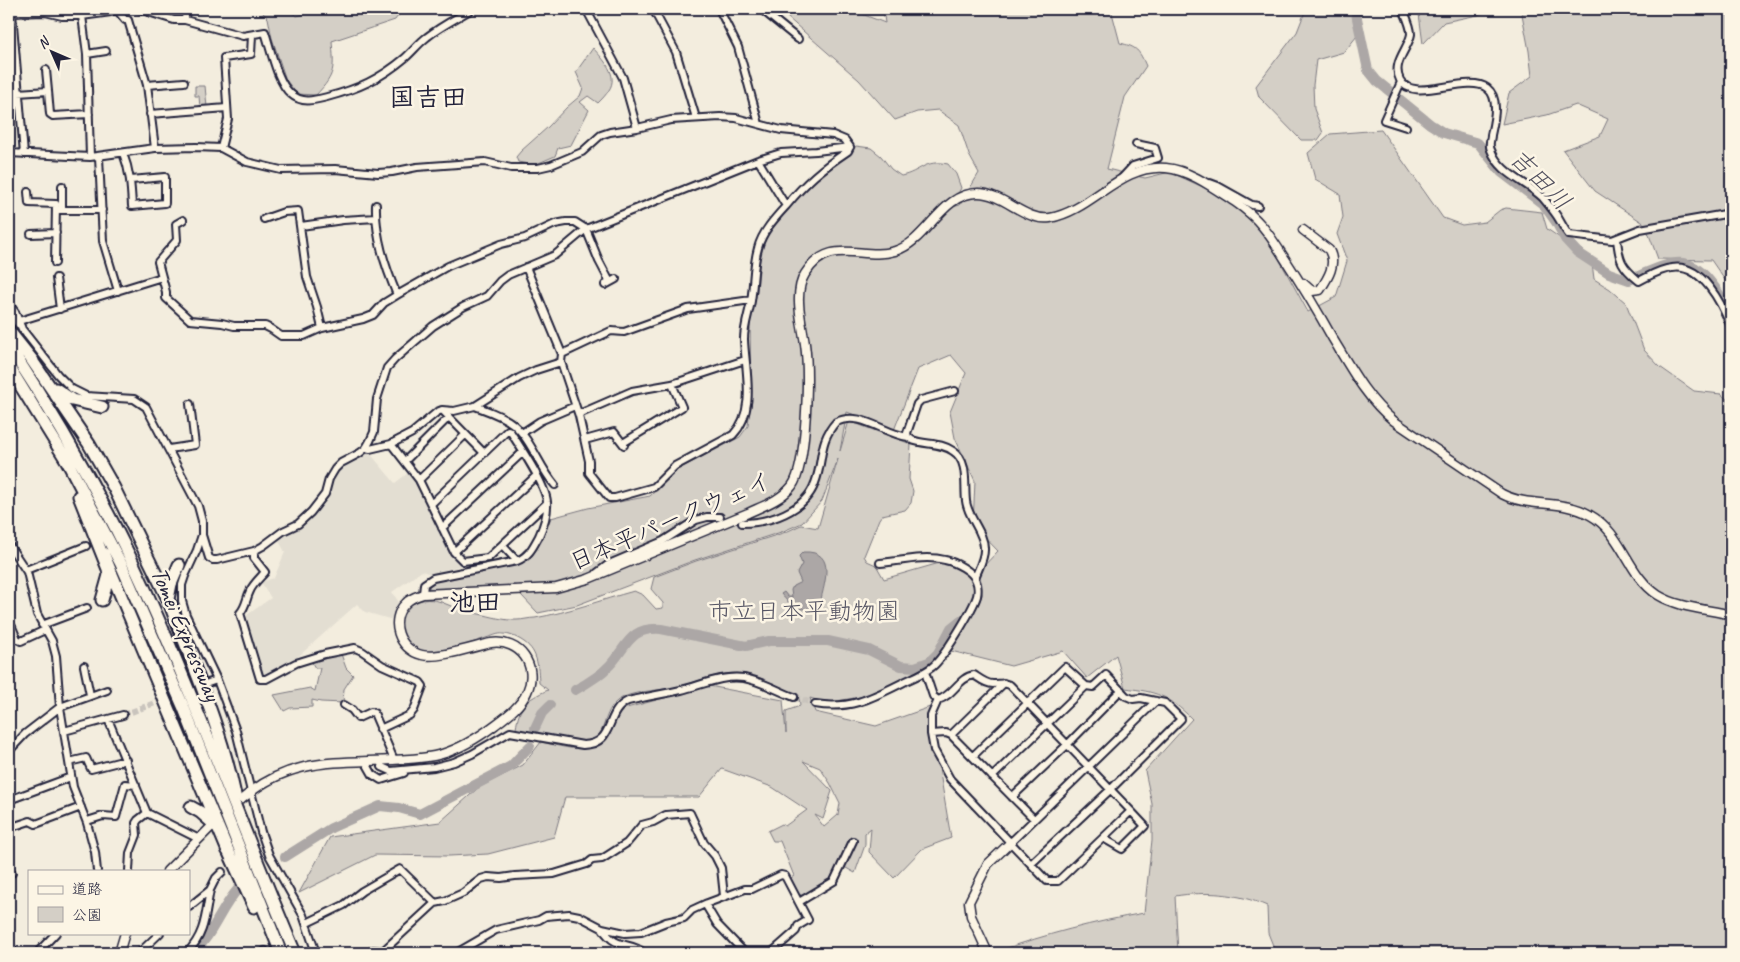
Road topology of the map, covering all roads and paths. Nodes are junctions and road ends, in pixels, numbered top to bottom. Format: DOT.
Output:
graph roads {
  1 [pos="72,9"];
  2 [pos="118,9"];
  3 [pos="139,9"];
  4 [pos="186,9"];
  5 [pos="472,9"];
  6 [pos="586,9"];
  7 [pos="653,9"];
  8 [pos="719,9"];
  9 [pos="761,9"];
  10 [pos="1403,9"];
  11 [pos="11,11"];
  12 [pos="154,12"];
  13 [pos="72,16"];
  14 [pos="82,16"];
  15 [pos="185,20"];
  16 [pos="11,30"];
  17 [pos="252,35"];
  18 [pos="798,39"];
  19 [pos="106,51"];
  20 [pos="87,54"];
  21 [pos="46,70"];
  22 [pos="184,82"];
  23 [pos="1401,82"];
  24 [pos="147,84"];
  25 [pos="48,92"];
  26 [pos="18,93"];
  27 [pos="227,108"];
  28 [pos="89,114"];
  29 [pos="150,114"];
  30 [pos="696,118"];
  31 [pos="759,124"];
  32 [pos="1406,127"];
  33 [pos="638,128"];
  34 [pos="1136,144"];
  35 [pos="850,147"];
  36 [pos="155,148"];
  37 [pos="221,148"];
  38 [pos="9,153"];
  39 [pos="123,153"];
  40 [pos="24,154"];
  41 [pos="99,156"];
  42 [pos="90,157"];
  43 [pos="758,160"];
  44 [pos="1121,179"];
  45 [pos="131,180"];
  46 [pos="1202,182"];
  47 [pos="62,186"];
  48 [pos="28,192"];
  49 [pos="376,205"];
  50 [pos="786,206"];
  51 [pos="1258,206"];
  52 [pos="59,210"];
  53 [pos="102,210"];
  54 [pos="1731,213"];
  55 [pos="376,218"];
  56 [pos="264,219"];
  57 [pos="183,220"];
  58 [pos="301,226"];
  59 [pos="586,229"];
  60 [pos="1303,230"];
  61 [pos="56,233"];
  62 [pos="31,234"];
  63 [pos="1617,239"];
  64 [pos="55,263"];
  65 [pos="1289,266"];
  66 [pos="526,268"];
  67 [pos="162,277"];
  68 [pos="56,278"];
  69 [pos="610,282"];
  70 [pos="1320,290"];
  71 [pos="118,291"];
  72 [pos="396,295"];
  73 [pos="752,300"];
  74 [pos="1311,302"];
  75 [pos="9,304"];
  76 [pos="60,309"];
  77 [pos="9,314"];
  78 [pos="19,321"];
  79 [pos="1731,327"];
  80 [pos="322,328"];
  81 [pos="22,329"];
  82 [pos="9,331"];
  83 [pos="9,346"];
  84 [pos="562,354"];
  85 [pos="29,356"];
  86 [pos="745,360"];
  87 [pos="561,362"];
  88 [pos="9,367"];
  89 [pos="672,384"];
  90 [pos="955,391"];
  91 [pos="190,404"];
  92 [pos="475,406"];
  93 [pos="576,406"];
  94 [pos="102,407"];
  95 [pos="442,410"];
  96 [pos="40,414"];
  97 [pos="578,414"];
  98 [pos="449,418"];
  99 [pos="522,433"];
  100 [pos="465,435"];
  101 [pos="908,437"];
  102 [pos="585,440"];
  103 [pos="391,444"];
  104 [pos="366,448"];
  105 [pos="168,449"];
  106 [pos="522,452"];
  107 [pos="484,453"];
  108 [pos="405,461"];
  109 [pos="536,476"];
  110 [pos="419,480"];
  111 [pos="555,485"];
  112 [pos="547,503"];
  113 [pos="431,504"];
  114 [pos="720,517"];
  115 [pos="742,522"];
  116 [pos="442,528"];
  117 [pos="202,534"];
  118 [pos="502,545"];
  119 [pos="9,546"];
  120 [pos="86,546"];
  121 [pos="254,550"];
  122 [pos="454,552"];
  123 [pos="102,553"];
  124 [pos="518,561"];
  125 [pos="880,563"];
  126 [pos="179,565"];
  127 [pos="26,570"];
  128 [pos="975,578"];
  129 [pos="588,579"];
  130 [pos="423,594"];
  131 [pos="102,600"];
  132 [pos="168,600"];
  133 [pos="87,608"];
  134 [pos="1731,615"];
  135 [pos="9,625"];
  136 [pos="44,627"];
  137 [pos="84,666"];
  138 [pos="925,672"];
  139 [pos="217,680"];
  140 [pos="1004,682"];
  141 [pos="205,684"];
  142 [pos="1086,686"];
  143 [pos="107,690"];
  144 [pos="1121,690"];
  145 [pos="90,695"];
  146 [pos="794,697"];
  147 [pos="938,700"];
  148 [pos="1156,701"];
  149 [pos="1027,703"];
  150 [pos="815,704"];
  151 [pos="344,705"];
  152 [pos="60,707"];
  153 [pos="124,714"];
  154 [pos="108,719"];
  155 [pos="1047,724"];
  156 [pos="380,729"];
  157 [pos="64,731"];
  158 [pos="931,734"];
  159 [pos="951,735"];
  160 [pos="1067,745"];
  161 [pos="9,752"];
  162 [pos="973,756"];
  163 [pos="126,760"];
  164 [pos="380,760"];
  165 [pos="394,760"];
  166 [pos="69,762"];
  167 [pos="365,762"];
  168 [pos="1089,767"];
  169 [pos="420,768"];
  170 [pos="71,777"];
  171 [pos="992,777"];
  172 [pos="136,785"];
  173 [pos="1110,790"];
  174 [pos="251,791"];
  175 [pos="1012,797"];
  176 [pos="242,799"];
  177 [pos="9,800"];
  178 [pos="81,807"];
  179 [pos="191,807"];
  180 [pos="1131,811"];
  181 [pos="147,813"];
  182 [pos="1034,819"];
  183 [pos="87,821"];
  184 [pos="241,823"];
  185 [pos="9,828"];
  186 [pos="210,828"];
  187 [pos="199,838"];
  188 [pos="1103,838"];
  189 [pos="853,841"];
  190 [pos="1011,842"];
  191 [pos="228,851"];
  192 [pos="1032,863"];
  193 [pos="96,870"];
  194 [pos="129,870"];
  195 [pos="168,870"];
  196 [pos="222,872"];
  197 [pos="210,890"];
  198 [pos="724,896"];
  199 [pos="799,902"];
  200 [pos="435,903"];
  201 [pos="705,904"];
  202 [pos="190,906"];
  203 [pos="307,923"];
  204 [pos="602,928"];
  205 [pos="55,934"];
  206 [pos="125,934"];
  207 [pos="159,934"];
  208 [pos="9,943"];
  209 [pos="14,953"];
  210 [pos="37,953"];
  211 [pos="119,953"];
  212 [pos="139,953"];
  213 [pos="187,953"];
  214 [pos="262,953"];
  215 [pos="266,953"];
  216 [pos="276,953"];
  217 [pos="281,953"];
  218 [pos="294,953"];
  219 [pos="316,953"];
  220 [pos="369,953"];
  221 [pos="456,953"];
  222 [pos="644,953"];
  223 [pos="745,953"];
  224 [pos="771,953"];
  225 [pos="988,953"];
  1 -- 13 [label="street"];
  2 -- 14 [label="street"];
  2 -- 24 [label="street"];
  3 -- 12 [label="street"];
  4 -- 15 [label="street"];
  5 -- 17 [label="street"];
  6 -- 33 [label="street"];
  7 -- 30 [label="street"];
  8 -- 31 [label="street"];
  9 -- 18 [label="street"];
  10 -- 23 [label="street"];
  11 -- 13 [label="street"];
  11 -- 16 [label="street"];
  12 -- 15 [label="street"];
  13 -- 14 [label="street"];
  14 -- 20 [label="street"];
  15 -- 17 [label="street"];
  16 -- 26 [label="street"];
  17 -- 27 [label="street"];
  19 -- 20 [label="street"];
  20 -- 28 [label="street"];
  21 -- 25 [label="street"];
  22 -- 24 [label="street"];
  23 -- 32 [label="street"];
  23 -- 63 [label="street"];
  24 -- 29 [label="street"];
  25 -- 26 [label="street"];
  25 -- 28 [label="street"];
  26 -- 40 [label="street"];
  27 -- 29 [label="street"];
  27 -- 37 [label="street"];
  28 -- 42 [label="street"];
  29 -- 36 [label="street"];
  30 -- 31 [label="street"];
  30 -- 33 [label="street"];
  31 -- 35 [label="street"];
  33 -- 37 [label="street"];
  34 -- 44 [label="street"];
  35 -- 43 [label="street"];
  35 -- 50 [label="street"];
  36 -- 37 [label="street"];
  36 -- 39 [label="street"];
  38 -- 40 [label="street"];
  39 -- 41 [label="street"];
  39 -- 45 [label="street"];
  40 -- 42 [label="street"];
  41 -- 42 [label="street"];
  41 -- 53 [label="street"];
  43 -- 50 [label="street"];
  43 -- 59 [label="street"];
  44 -- 46 [label="street, 日本平パークウェイ"];
  44 -- 129 [label="street, 日本平パークウェイ"];
  45 -- 45 [label="street"];
  46 -- 51 [label="street"];
  46 -- 65 [label="street, 日本平パークウェイ"];
  47 -- 52 [label="street"];
  48 -- 52 [label="street"];
  49 -- 55 [label="street"];
  50 -- 73 [label="street"];
  52 -- 53 [label="street"];
  52 -- 61 [label="street"];
  53 -- 71 [label="street"];
  54 -- 63 [label="street"];
  55 -- 58 [label="street"];
  55 -- 72 [label="street"];
  56 -- 58 [label="street"];
  57 -- 67 [label="street"];
  58 -- 80 [label="street"];
  59 -- 66 [label="street"];
  59 -- 69 [label="street"];
  59 -- 72 [label="street"];
  60 -- 70 [label="street"];
  61 -- 62 [label="street"];
  61 -- 64 [label="street"];
  63 -- 79 [label="street"];
  65 -- 70 [label="street"];
  65 -- 74 [label="street, 日本平パークウェイ"];
  66 -- 84 [label="street"];
  66 -- 104 [label="street"];
  67 -- 71 [label="street"];
  67 -- 80 [label="street"];
  68 -- 76 [label="street"];
  70 -- 74 [label="street"];
  71 -- 76 [label="street"];
  72 -- 80 [label="street"];
  73 -- 84 [label="street"];
  73 -- 86 [label="street"];
  74 -- 134 [label="street, 日本平パークウェイ"];
  75 -- 78 [label="street"];
  76 -- 78 [label="street"];
  77 -- 81 [label="street"];
  78 -- 81 [label="street"];
  81 -- 105 [label="street"];
  82 -- 85 [label="highway"];
  83 -- 184 [label="highway, Tomei Expressway"];
  84 -- 87 [label="street"];
  85 -- 94 [label="highway"];
  85 -- 132 [label="highway"];
  86 -- 89 [label="street"];
  86 -- 102 [label="street"];
  87 -- 92 [label="street"];
  87 -- 93 [label="street"];
  88 -- 96 [label="highway, Tomei Expressway"];
  89 -- 97 [label="street"];
  89 -- 102 [label="street"];
  90 -- 101 [label="street"];
  91 -- 105 [label="street"];
  92 -- 95 [label="street"];
  92 -- 99 [label="street"];
  93 -- 97 [label="street"];
  93 -- 99 [label="street"];
  95 -- 98 [label="street"];
  95 -- 103 [label="street"];
  96 -- 123 [label="highway"];
  96 -- 217 [label="highway, Tomei Expressway"];
  97 -- 102 [label="street"];
  98 -- 100 [label="street"];
  98 -- 108 [label="street"];
  99 -- 111 [label="street"];
  100 -- 107 [label="street"];
  100 -- 110 [label="street"];
  101 -- 115 [label="street"];
  101 -- 128 [label="street"];
  103 -- 104 [label="street"];
  103 -- 108 [label="street"];
  104 -- 121 [label="street"];
  105 -- 117 [label="street"];
  106 -- 107 [label="street"];
  106 -- 109 [label="street"];
  106 -- 116 [label="street"];
  107 -- 113 [label="street"];
  108 -- 110 [label="street"];
  109 -- 112 [label="street"];
  109 -- 122 [label="street"];
  110 -- 113 [label="street"];
  112 -- 118 [label="street"];
  112 -- 124 [label="street"];
  113 -- 116 [label="street"];
  114 -- 129 [label="street"];
  116 -- 122 [label="street"];
  117 -- 121 [label="street"];
  117 -- 139 [label="street"];
  118 -- 122 [label="street"];
  118 -- 124 [label="street"];
  119 -- 127 [label="street"];
  120 -- 127 [label="street"];
  121 -- 156 [label="street"];
  123 -- 131 [label="highway"];
  123 -- 191 [label="highway"];
  124 -- 130 [label="street"];
  125 -- 128 [label="street"];
  126 -- 132 [label="highway"];
  127 -- 136 [label="street"];
  128 -- 138 [label="street"];
  129 -- 130 [label="street, 日本平パークウェイ"];
  130 -- 165 [label="street"];
  132 -- 184 [label="highway"];
  133 -- 136 [label="street"];
  135 -- 136 [label="street"];
  136 -- 152 [label="street"];
  137 -- 145 [label="street"];
  138 -- 147 [label="street"];
  138 -- 150 [label="street"];
  139 -- 141 [label="street"];
  139 -- 174 [label="street"];
  140 -- 147 [label="street"];
  140 -- 149 [label="street"];
  140 -- 159 [label="street"];
  142 -- 144 [label="street"];
  142 -- 149 [label="street"];
  142 -- 155 [label="street"];
  143 -- 145 [label="street"];
  144 -- 148 [label="street"];
  144 -- 160 [label="street"];
  145 -- 152 [label="street"];
  146 -- 169 [label="street"];
  147 -- 158 [label="street"];
  148 -- 168 [label="street"];
  148 -- 173 [label="street"];
  149 -- 155 [label="street"];
  149 -- 162 [label="street"];
  151 -- 156 [label="street"];
  152 -- 157 [label="street"];
  152 -- 161 [label="street"];
  153 -- 154 [label="street"];
  154 -- 157 [label="street"];
  154 -- 163 [label="street"];
  155 -- 160 [label="street"];
  155 -- 171 [label="street"];
  156 -- 165 [label="street"];
  157 -- 166 [label="street"];
  158 -- 159 [label="street"];
  158 -- 190 [label="street"];
  159 -- 162 [label="street"];
  160 -- 168 [label="street"];
  160 -- 175 [label="street"];
  162 -- 171 [label="street"];
  163 -- 166 [label="street"];
  163 -- 172 [label="street"];
  164 -- 165 [label="street"];
  164 -- 167 [label="street"];
  164 -- 169 [label="street"];
  166 -- 170 [label="street"];
  167 -- 169 [label="street"];
  167 -- 174 [label="street"];
  168 -- 173 [label="street"];
  168 -- 182 [label="street"];
  170 -- 177 [label="street"];
  170 -- 178 [label="street"];
  171 -- 175 [label="street"];
  172 -- 181 [label="street"];
  172 -- 183 [label="street"];
  173 -- 180 [label="street"];
  173 -- 192 [label="street"];
  174 -- 176 [label="street"];
  174 -- 203 [label="street"];
  175 -- 182 [label="street"];
  178 -- 183 [label="street"];
  178 -- 185 [label="street"];
  179 -- 191 [label="highway"];
  180 -- 188 [label="street"];
  180 -- 188 [label="street"];
  181 -- 187 [label="street"];
  181 -- 194 [label="street"];
  182 -- 190 [label="street"];
  183 -- 193 [label="street"];
  184 -- 218 [label="highway, Tomei Expressway"];
  186 -- 187 [label="street"];
  187 -- 195 [label="street"];
  188 -- 192 [label="street"];
  189 -- 199 [label="street"];
  190 -- 192 [label="street"];
  190 -- 225 [label="street"];
  191 -- 216 [label="highway"];
  196 -- 197 [label="street"];
  197 -- 202 [label="street"];
  197 -- 213 [label="street"];
  198 -- 199 [label="street"];
  198 -- 200 [label="street"];
  198 -- 201 [label="street"];
  199 -- 224 [label="street"];
  200 -- 203 [label="street"];
  200 -- 220 [label="street"];
  201 -- 204 [label="street"];
  201 -- 223 [label="street"];
  203 -- 219 [label="street"];
  204 -- 221 [label="street"];
  204 -- 222 [label="street"];
  205 -- 210 [label="street"];
  206 -- 211 [label="street"];
  207 -- 212 [label="street"];
  208 -- 209 [label="street"];
  214 -- 215 [label="street"];
}
